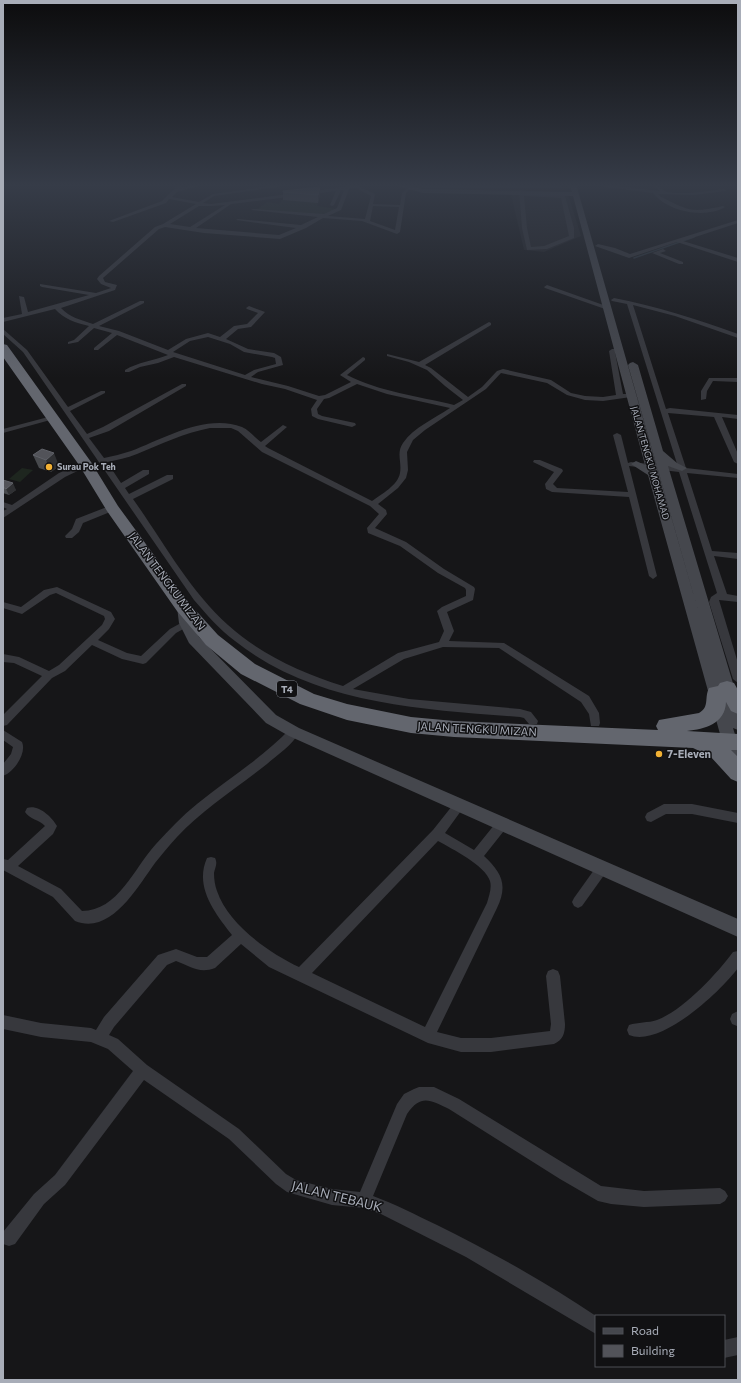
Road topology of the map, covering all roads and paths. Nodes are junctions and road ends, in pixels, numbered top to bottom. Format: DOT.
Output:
graph roads {
  1 [pos="134,249"];
  2 [pos="593,249"];
  3 [pos="599,249"];
  4 [pos="614,249"];
  5 [pos="662,249"];
  6 [pos="702,249"];
  7 [pos="652,252"];
  8 [pos="738,260"];
  9 [pos="681,263"];
  10 [pos="42,285"];
  11 [pos="547,287"];
  12 [pos="96,294"];
  13 [pos="21,297"];
  14 [pos="614,300"];
  15 [pos="142,302"];
  16 [pos="629,302"];
  17 [pos="56,306"];
  18 [pos="249,308"];
  19 [pos="607,308"];
  20 [pos="25,314"];
  21 [pos="3,320"];
  22 [pos="489,324"];
  23 [pos="94,326"];
  24 [pos="622,330"];
  25 [pos="3,331"];
  26 [pos="117,332"];
  27 [pos="3,336"];
  28 [pos="738,336"];
  29 [pos="222,339"];
  30 [pos="70,343"];
  31 [pos="3,348"];
  32 [pos="96,349"];
  33 [pos="619,350"];
  34 [pos="629,353"];
  35 [pos="171,354"];
  36 [pos="390,355"];
  37 [pos="363,358"];
  38 [pos="420,364"];
  39 [pos="127,370"];
  40 [pos="246,377"];
  41 [pos="738,380"];
  42 [pos="356,382"];
  43 [pos="184,385"];
  44 [pos="103,392"];
  45 [pos="631,395"];
  46 [pos="620,397"];
  47 [pos="322,398"];
  48 [pos="703,399"];
  49 [pos="468,400"];
  50 [pos="455,408"];
  51 [pos="664,412"];
  52 [pos="59,414"];
  53 [pos="718,415"];
  54 [pos="738,418"];
  55 [pos="352,424"];
  56 [pos="283,427"];
  57 [pos="3,431"];
  58 [pos="617,436"];
  59 [pos="85,437"];
  60 [pos="730,442"];
  61 [pos="738,443"];
  62 [pos="260,447"];
  63 [pos="537,462"];
  64 [pos="738,462"];
  65 [pos="94,463"];
  66 [pos="625,463"];
  67 [pos="654,463"];
  68 [pos="636,464"];
  69 [pos="682,468"];
  70 [pos="738,476"];
  71 [pos="170,477"];
  72 [pos="666,479"];
  73 [pos="157,484"];
  74 [pos="120,487"];
  75 [pos="633,495"];
  76 [pos="128,498"];
  77 [pos="3,504"];
  78 [pos="373,504"];
  79 [pos="12,508"];
  80 [pos="112,508"];
  81 [pos="3,515"];
  82 [pos="68,536"];
  83 [pos="709,553"];
  84 [pos="738,556"];
  85 [pos="653,576"];
  86 [pos="723,597"];
  87 [pos="738,599"];
  88 [pos="3,605"];
  89 [pos="187,616"];
  90 [pos="91,641"];
  91 [pos="443,644"];
  92 [pos="3,658"];
  93 [pos="49,675"];
  94 [pos="727,686"];
  95 [pos="344,690"];
  96 [pos="738,706"];
  97 [pos="533,721"];
  98 [pos="3,722"];
  99 [pos="595,723"];
  100 [pos="294,732"];
  101 [pos="669,732"];
  102 [pos="734,733"];
  103 [pos="3,734"];
  104 [pos="738,770"];
  105 [pos="3,771"];
  106 [pos="738,774"];
  107 [pos="460,804"];
  108 [pos="31,812"];
  109 [pos="651,817"];
  110 [pos="738,818"];
  111 [pos="503,823"];
  112 [pos="437,834"];
  113 [pos="476,857"];
  114 [pos="211,862"];
  115 [pos="6,865"];
  116 [pos="603,867"];
  117 [pos="578,902"];
  118 [pos="735,925"];
  119 [pos="242,936"];
  120 [pos="738,957"];
  121 [pos="301,975"];
  122 [pos="553,976"];
  123 [pos="3,1022"];
  124 [pos="634,1030"];
  125 [pos="428,1036"];
  126 [pos="99,1038"];
  127 [pos="142,1070"];
  128 [pos="720,1196"];
  129 [pos="364,1200"];
  130 [pos="9,1238"];
  131 [pos="595,1325"];
  132 [pos="738,1346"];
  133 [pos="725,1349"];
  1 -- 12 [label="street"];
  2 -- 19 [label="main road, JALAN TENGKU MOHAMAD"];
  3 -- 14 [label="main road, JALAN TENGKU MOHAMAD"];
  4 -- 7 [label="street"];
  5 -- 7 [label="street"];
  6 -- 8 [label="street"];
  7 -- 9 [label="street"];
  10 -- 12 [label="street"];
  11 -- 19 [label="street"];
  12 -- 17 [label="street"];
  13 -- 20 [label="street"];
  14 -- 16 [label="street"];
  14 -- 24 [label="main road, JALAN TENGKU MOHAMAD"];
  15 -- 23 [label="street"];
  16 -- 28 [label="street"];
  16 -- 51 [label="street"];
  17 -- 20 [label="street"];
  17 -- 23 [label="street"];
  18 -- 29 [label="street"];
  19 -- 33 [label="main road, JALAN TENGKU MOHAMAD"];
  20 -- 21 [label="street"];
  22 -- 38 [label="street"];
  23 -- 26 [label="street"];
  23 -- 30 [label="street"];
  25 -- 52 [label="street"];
  26 -- 32 [label="street"];
  26 -- 35 [label="street"];
  27 -- 97 [label="highway, JALAN TENGKU MIZAN / T4"];
  29 -- 35 [label="street"];
  29 -- 40 [label="street"];
  31 -- 52 [label="highway, JALAN TENGKU MIZAN / T4"];
  33 -- 45 [label="main road, JALAN TENGKU MOHAMAD"];
  33 -- 46 [label="street"];
  34 -- 67 [label="main road, JALAN TENGKU MOHAMAD"];
  35 -- 39 [label="street"];
  35 -- 40 [label="street"];
  36 -- 38 [label="street"];
  37 -- 42 [label="street"];
  38 -- 49 [label="street"];
  40 -- 47 [label="street"];
  41 -- 48 [label="street"];
  42 -- 47 [label="street"];
  42 -- 50 [label="street"];
  43 -- 59 [label="street"];
  44 -- 52 [label="street"];
  45 -- 46 [label="street"];
  45 -- 67 [label="main road, JALAN TENGKU MOHAMAD"];
  46 -- 49 [label="street"];
  47 -- 55 [label="street"];
  49 -- 50 [label="street"];
  50 -- 78 [label="street"];
  51 -- 53 [label="street"];
  51 -- 69 [label="street"];
  52 -- 57 [label="street"];
  52 -- 59 [label="street"];
  52 -- 65 [label="highway, JALAN TENGKU MIZAN / T4"];
  53 -- 54 [label="street"];
  53 -- 60 [label="street"];
  56 -- 62 [label="street"];
  58 -- 66 [label="street"];
  59 -- 65 [label="street"];
  60 -- 61 [label="street"];
  60 -- 64 [label="street"];
  62 -- 65 [label="street"];
  62 -- 78 [label="street"];
  63 -- 75 [label="street"];
  65 -- 74 [label="street"];
  65 -- 79 [label="street"];
  65 -- 80 [label="highway, JALAN TENGKU MIZAN / T4"];
  66 -- 68 [label="street"];
  66 -- 75 [label="street"];
  67 -- 68 [label="main road"];
  67 -- 68 [label="main road"];
  67 -- 69 [label="street"];
  67 -- 69 [label="main road"];
  67 -- 72 [label="main road, JALAN TENGKU MOHAMAD"];
  67 -- 94 [label="main road, JALAN TENGKU MOHAMAD"];
  69 -- 70 [label="street"];
  69 -- 72 [label="main road"];
  69 -- 83 [label="street"];
  71 -- 73 [label="street"];
  72 -- 94 [label="main road, JALAN TENGKU MOHAMAD"];
  73 -- 74 [label="street"];
  73 -- 76 [label="street"];
  74 -- 76 [label="street"];
  75 -- 85 [label="street"];
  76 -- 95 [label="street"];
  77 -- 79 [label="street"];
  78 -- 91 [label="street"];
  79 -- 81 [label="street"];
  80 -- 82 [label="street"];
  80 -- 89 [label="highway, JALAN TENGKU MIZAN / T4"];
  83 -- 84 [label="street"];
  83 -- 86 [label="street"];
  86 -- 87 [label="street"];
  86 -- 94 [label="street"];
  88 -- 90 [label="street"];
  89 -- 90 [label="street"];
  89 -- 100 [label="main road"];
  89 -- 101 [label="highway, JALAN TENGKU MIZAN / T4"];
  90 -- 93 [label="street"];
  91 -- 95 [label="street"];
  91 -- 99 [label="street"];
  92 -- 93 [label="street"];
  93 -- 98 [label="street"];
  94 -- 96 [label="highway"];
  94 -- 101 [label="highway"];
  94 -- 102 [label="main road, JALAN TENGKU MOHAMAD"];
  95 -- 97 [label="street"];
  97 -- 99 [label="highway, JALAN TENGKU MIZAN / T4"];
  99 -- 101 [label="highway, JALAN TENGKU MIZAN / T4"];
  100 -- 107 [label="main road"];
  100 -- 115 [label="street"];
  101 -- 102 [label="highway, JALAN TENGKU MIZAN / T4"];
  101 -- 106 [label="highway"];
  102 -- 104 [label="main road, JALAN TENGKU MOHAMAD"];
  103 -- 105 [label="street"];
  107 -- 111 [label="main road"];
  107 -- 112 [label="street"];
  108 -- 115 [label="street"];
  109 -- 110 [label="street"];
  111 -- 113 [label="street"];
  111 -- 116 [label="main road"];
  112 -- 113 [label="street"];
  112 -- 121 [label="street"];
  113 -- 125 [label="street"];
  114 -- 119 [label="street"];
  116 -- 117 [label="street"];
  116 -- 118 [label="main road"];
  119 -- 121 [label="street"];
  119 -- 126 [label="street"];
  120 -- 124 [label="street"];
  121 -- 125 [label="street"];
  122 -- 125 [label="street"];
  123 -- 126 [label="street, JALAN TEBAUK"];
  126 -- 127 [label="street, JALAN TEBAUK"];
  127 -- 129 [label="street, JALAN TEBAUK"];
  127 -- 130 [label="street"];
  128 -- 129 [label="street"];
  129 -- 131 [label="street, JALAN TEBAUK"];
  132 -- 133 [label="street"];
}
